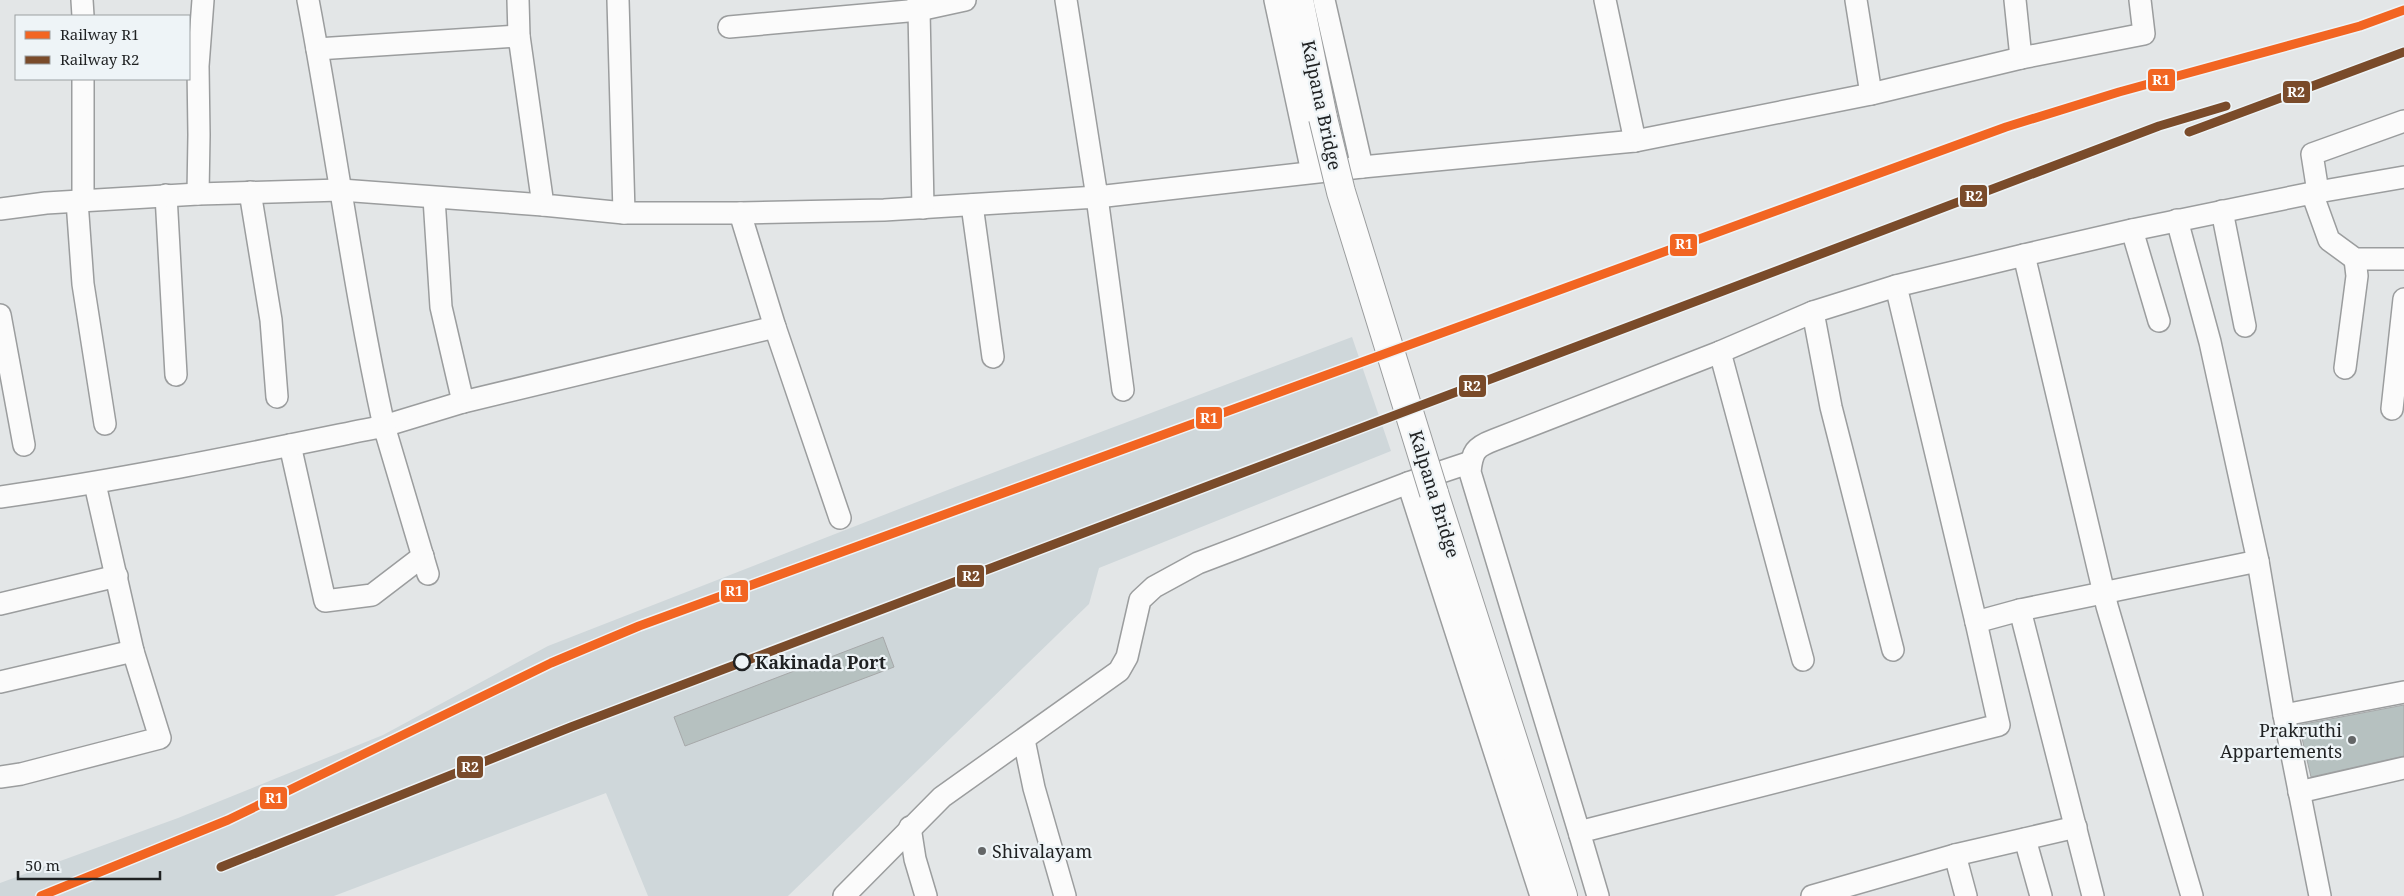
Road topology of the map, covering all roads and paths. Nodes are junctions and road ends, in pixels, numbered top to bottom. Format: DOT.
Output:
graph roads {
  1 [pos="82,0"];
  2 [pos="203,0"];
  3 [pos="308,0"];
  4 [pos="518,0"];
  5 [pos="618,0"];
  6 [pos="965,0"];
  7 [pos="1066,0"];
  8 [pos="1275,0"];
  9 [pos="1299,0"];
  10 [pos="1324,0"];
  11 [pos="1605,0"];
  12 [pos="1856,0"];
  13 [pos="2015,0"];
  14 [pos="2140,0"];
  15 [pos="918,5"];
  16 [pos="83,15"];
  17 [pos="729,27"];
  18 [pos="518,36"];
  19 [pos="317,49"];
  20 [pos="2021,58"];
  21 [pos="83,80"];
  22 [pos="1871,94"];
  23 [pos="2404,121"];
  24 [pos="1635,141"];
  25 [pos="1362,166"];
  26 [pos="1312,172"];
  27 [pos="2404,177"];
  28 [pos="341,190"];
  29 [pos="250,192"];
  30 [pos="2315,192"];
  31 [pos="198,194"];
  32 [pos="166,196"];
  33 [pos="1097,197"];
  34 [pos="434,198"];
  35 [pos="80,201"];
  36 [pos="972,205"];
  37 [pos="543,206"];
  38 [pos="922,208"];
  39 [pos="0,209"];
  40 [pos="2222,211"];
  41 [pos="624,213"];
  42 [pos="740,213"];
  43 [pos="2177,220"];
  44 [pos="2132,230"];
  45 [pos="2024,255"];
  46 [pos="2355,259"];
  47 [pos="2404,259"];
  48 [pos="1896,286"];
  49 [pos="2404,299"];
  50 [pos="1813,312"];
  51 [pos="0,315"];
  52 [pos="2159,321"];
  53 [pos="2246,326"];
  54 [pos="775,327"];
  55 [pos="1720,352"];
  56 [pos="993,357"];
  57 [pos="2345,368"];
  58 [pos="176,376"];
  59 [pos="1123,390"];
  60 [pos="277,397"];
  61 [pos="463,402"];
  62 [pos="2392,409"];
  63 [pos="105,424"];
  64 [pos="384,426"];
  65 [pos="24,445"];
  66 [pos="290,445"];
  67 [pos="1471,462"];
  68 [pos="1408,483"];
  69 [pos="95,484"];
  70 [pos="0,497"];
  71 [pos="840,518"];
  72 [pos="2258,562"];
  73 [pos="117,576"];
  74 [pos="2104,593"];
  75 [pos="0,604"];
  76 [pos="2020,610"];
  77 [pos="1976,622"];
  78 [pos="1893,650"];
  79 [pos="133,651"];
  80 [pos="1803,660"];
  81 [pos="0,682"];
  82 [pos="2404,692"];
  83 [pos="2284,714"];
  84 [pos="1024,740"];
  85 [pos="2404,768"];
  86 [pos="0,777"];
  87 [pos="2299,792"];
  88 [pos="910,827"];
  89 [pos="2076,827"];
  90 [pos="1580,834"];
  91 [pos="2025,839"];
  92 [pos="1955,855"];
  93 [pos="844,896"];
  94 [pos="926,896"];
  95 [pos="1066,896"];
  96 [pos="1541,896"];
  97 [pos="1563,896"];
  98 [pos="1598,896"];
  99 [pos="1812,896"];
  100 [pos="1966,896"];
  101 [pos="2041,896"];
  102 [pos="2093,896"];
  103 [pos="2192,896"];
  104 [pos="2320,896"];
  1 -- 16 [label="street"];
  2 -- 31 [label="street"];
  3 -- 19 [label="street"];
  4 -- 18 [label="street"];
  5 -- 41 [label="street"];
  6 -- 15 [label="street"];
  7 -- 33 [label="street"];
  8 -- 26 [label="street"];
  9 -- 97 [label="main road, Kalpana Bridge, bridge"];
  10 -- 25 [label="street"];
  11 -- 24 [label="street"];
  12 -- 22 [label="street"];
  13 -- 20 [label="street"];
  14 -- 20 [label="street"];
  15 -- 17 [label="street"];
  15 -- 38 [label="street"];
  18 -- 19 [label="street"];
  18 -- 37 [label="street"];
  19 -- 28 [label="street"];
  20 -- 22 [label="street"];
  21 -- 35 [label="street"];
  22 -- 24 [label="street"];
  23 -- 30 [label="street"];
  24 -- 25 [label="street"];
  25 -- 26 [label="street"];
  26 -- 33 [label="street"];
  27 -- 30 [label="street"];
  28 -- 29 [label="street"];
  28 -- 34 [label="street"];
  28 -- 64 [label="street"];
  29 -- 31 [label="street"];
  29 -- 60 [label="street"];
  30 -- 40 [label="street"];
  30 -- 46 [label="street"];
  31 -- 32 [label="street"];
  32 -- 35 [label="street"];
  32 -- 58 [label="street"];
  33 -- 36 [label="street"];
  33 -- 59 [label="street"];
  34 -- 37 [label="street"];
  34 -- 61 [label="street"];
  35 -- 39 [label="street"];
  35 -- 63 [label="street"];
  36 -- 38 [label="street"];
  36 -- 56 [label="street"];
  37 -- 41 [label="street"];
  38 -- 42 [label="street"];
  40 -- 43 [label="street"];
  40 -- 53 [label="street"];
  41 -- 42 [label="street"];
  42 -- 54 [label="street"];
  43 -- 44 [label="street"];
  43 -- 72 [label="street"];
  44 -- 45 [label="street"];
  44 -- 52 [label="street"];
  45 -- 48 [label="street"];
  45 -- 74 [label="street"];
  46 -- 47 [label="street"];
  46 -- 57 [label="street"];
  48 -- 50 [label="street"];
  48 -- 77 [label="street"];
  49 -- 62 [label="street"];
  50 -- 55 [label="street"];
  50 -- 78 [label="street"];
  51 -- 65 [label="street"];
  54 -- 61 [label="street"];
  54 -- 71 [label="street"];
  55 -- 67 [label="street"];
  55 -- 80 [label="street"];
  61 -- 64 [label="street"];
  64 -- 66 [label="street"];
  64 -- 66 [label="street"];
  66 -- 69 [label="street"];
  67 -- 68 [label="street"];
  67 -- 90 [label="street"];
  68 -- 84 [label="street"];
  68 -- 96 [label="street"];
  69 -- 70 [label="street"];
  69 -- 73 [label="street"];
  72 -- 74 [label="street"];
  72 -- 83 [label="street"];
  73 -- 75 [label="street"];
  73 -- 79 [label="street"];
  74 -- 76 [label="street"];
  74 -- 103 [label="street"];
  76 -- 77 [label="street"];
  76 -- 89 [label="street"];
  77 -- 90 [label="street"];
  79 -- 81 [label="street"];
  79 -- 86 [label="street"];
  82 -- 83 [label="street"];
  83 -- 87 [label="street"];
  84 -- 88 [label="street"];
  84 -- 95 [label="street"];
  85 -- 87 [label="street"];
  87 -- 104 [label="street"];
  88 -- 93 [label="street"];
  88 -- 94 [label="street"];
  89 -- 91 [label="street"];
  89 -- 102 [label="street"];
  90 -- 98 [label="street"];
  91 -- 92 [label="street"];
  91 -- 101 [label="street"];
  92 -- 99 [label="street"];
  92 -- 100 [label="street"];
}
